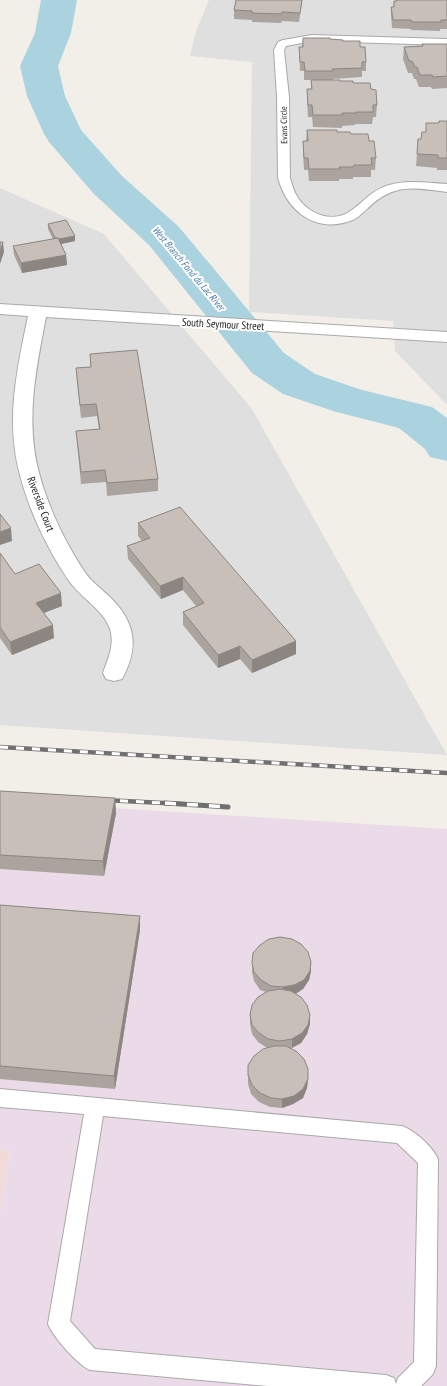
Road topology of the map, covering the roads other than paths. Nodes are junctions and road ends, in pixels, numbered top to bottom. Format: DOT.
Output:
graph roads {
  1 [pos="447,42"];
  2 [pos="447,188"];
  3 [pos="0,309"];
  4 [pos="38,312"];
  5 [pos="447,337"];
  6 [pos="114,674"];
  7 [pos="0,1098"];
  8 [pos="95,1107"];
  9 [pos="386,1386"];
  10 [pos="406,1386"];
  1 -- 2 [label="lane, Evans Circle"];
  3 -- 4 [label="street, South Seymour Street"];
  4 -- 5 [label="street, South Seymour Street"];
  4 -- 6 [label="street, Riverside Court"];
  7 -- 8 [label="lane"];
  8 -- 9 [label="lane"];
  8 -- 10 [label="lane"];
}
